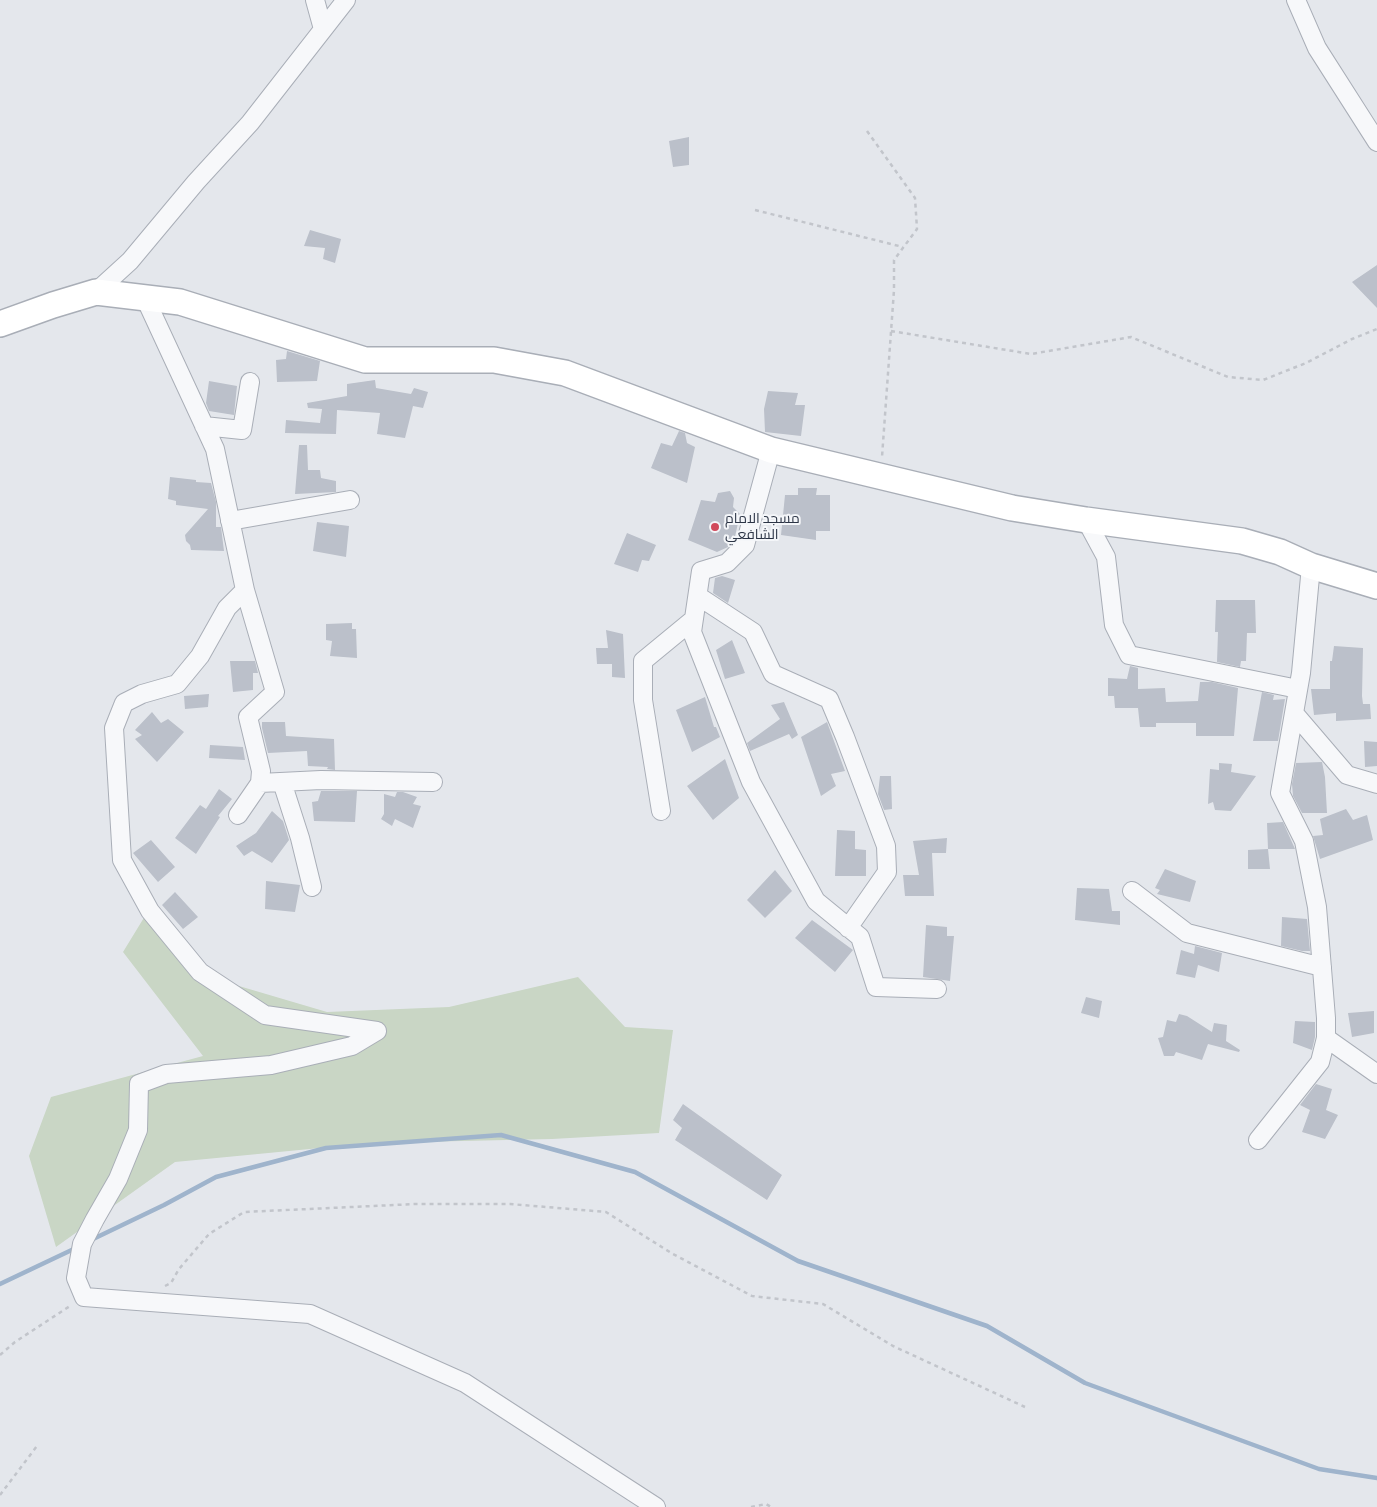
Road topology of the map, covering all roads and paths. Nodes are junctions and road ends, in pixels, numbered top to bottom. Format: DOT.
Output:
graph roads {
  1 [pos="315,0"];
  2 [pos="346,0"];
  3 [pos="1296,0"];
  4 [pos="323,29"];
  5 [pos="867,131"];
  6 [pos="1377,142"];
  7 [pos="755,210"];
  8 [pos="903,247"];
  9 [pos="96,292"];
  10 [pos="144,298"];
  11 [pos="0,324"];
  12 [pos="1377,329"];
  13 [pos="891,331"];
  14 [pos="250,382"];
  15 [pos="204,426"];
  16 [pos="772,450"];
  17 [pos="880,476"];
  18 [pos="350,500"];
  19 [pos="1086,520"];
  20 [pos="230,521"];
  21 [pos="1311,566"];
  22 [pos="1377,586"];
  23 [pos="245,590"];
  24 [pos="698,596"];
  25 [pos="694,619"];
  26 [pos="1298,689"];
  27 [pos="1294,713"];
  28 [pos="282,782"];
  29 [pos="433,782"];
  30 [pos="260,783"];
  31 [pos="1377,784"];
  32 [pos="660,811"];
  33 [pos="238,815"];
  34 [pos="312,887"];
  35 [pos="1132,891"];
  36 [pos="848,928"];
  37 [pos="1322,967"];
  38 [pos="937,990"];
  39 [pos="1326,1038"];
  40 [pos="1377,1074"];
  41 [pos="1258,1140"];
  42 [pos="164,1286"];
  43 [pos="84,1297"];
  44 [pos="0,1355"];
  45 [pos="1025,1407"];
  46 [pos="37,1446"];
  47 [pos="0,1495"];
  48 [pos="656,1507"];
  49 [pos="751,1507"];
  50 [pos="771,1507"];
  1 -- 4 [label="street"];
  2 -- 4 [label="street"];
  3 -- 6 [label="street"];
  4 -- 9 [label="street"];
  5 -- 8 [label="path"];
  7 -- 8 [label="path"];
  8 -- 13 [label="path"];
  9 -- 10 [label="street"];
  9 -- 11 [label="street"];
  10 -- 15 [label="street"];
  10 -- 16 [label="street"];
  12 -- 13 [label="path"];
  13 -- 17 [label="path"];
  14 -- 15 [label="street"];
  15 -- 20 [label="street"];
  16 -- 17 [label="street"];
  16 -- 24 [label="street"];
  17 -- 19 [label="street"];
  18 -- 20 [label="street"];
  19 -- 21 [label="street"];
  19 -- 26 [label="street"];
  20 -- 23 [label="street"];
  21 -- 22 [label="street"];
  21 -- 26 [label="street"];
  23 -- 30 [label="street"];
  23 -- 43 [label="street"];
  24 -- 25 [label="street"];
  24 -- 36 [label="street"];
  25 -- 32 [label="street"];
  25 -- 36 [label="street"];
  26 -- 27 [label="street"];
  27 -- 31 [label="street"];
  27 -- 37 [label="street"];
  28 -- 29 [label="street"];
  28 -- 30 [label="street"];
  28 -- 34 [label="street"];
  30 -- 33 [label="street"];
  35 -- 37 [label="street"];
  36 -- 38 [label="street"];
  37 -- 39 [label="street"];
  39 -- 40 [label="street"];
  39 -- 41 [label="street"];
  42 -- 45 [label="path"];
  43 -- 44 [label="path"];
  43 -- 48 [label="street"];
  46 -- 47 [label="path"];
  49 -- 50 [label="path"];
}
